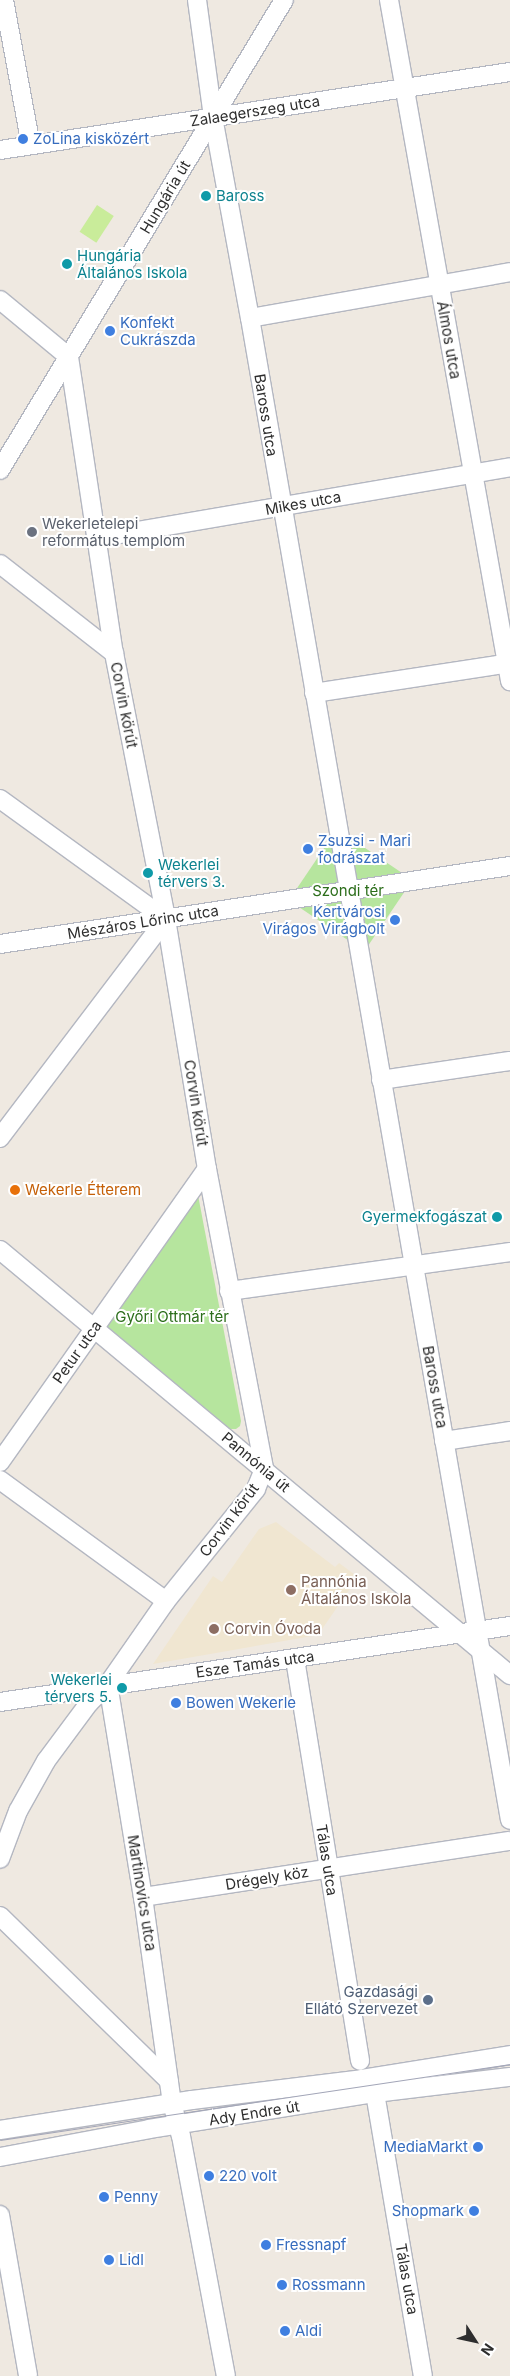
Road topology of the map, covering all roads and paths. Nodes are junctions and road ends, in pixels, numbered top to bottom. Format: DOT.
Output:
graph roads {
  1 [pos="4,0"];
  2 [pos="196,0"];
  3 [pos="284,0"];
  4 [pos="388,0"];
  5 [pos="510,72"];
  6 [pos="404,88"];
  7 [pos="213,117"];
  8 [pos="31,145"];
  9 [pos="0,150"];
  10 [pos="510,272"];
  11 [pos="439,283"];
  12 [pos="0,300"];
  13 [pos="250,318"];
  14 [pos="68,357"];
  15 [pos="510,467"];
  16 [pos="0,470"];
  17 [pos="473,474"];
  18 [pos="281,506"];
  19 [pos="96,538"];
  20 [pos="0,564"];
  21 [pos="114,653"];
  22 [pos="508,663"];
  23 [pos="510,681"];
  24 [pos="314,693"];
  25 [pos="0,798"];
  26 [pos="510,866"];
  27 [pos="348,890"];
  28 [pos="166,920"];
  29 [pos="0,944"];
  30 [pos="510,1061"];
  31 [pos="382,1080"];
  32 [pos="0,1138"];
  33 [pos="207,1170"];
  34 [pos="0,1250"];
  35 [pos="510,1252"];
  36 [pos="414,1265"];
  37 [pos="229,1291"];
  38 [pos="94,1328"];
  39 [pos="510,1431"];
  40 [pos="444,1441"];
  41 [pos="0,1462"];
  42 [pos="264,1469"];
  43 [pos="0,1480"];
  44 [pos="166,1601"];
  45 [pos="510,1626"];
  46 [pos="469,1633"];
  47 [pos="481,1651"];
  48 [pos="295,1659"];
  49 [pos="510,1675"];
  50 [pos="108,1684"];
  51 [pos="0,1702"];
  52 [pos="510,1820"];
  53 [pos="510,1841"];
  54 [pos="0,1859"];
  55 [pos="329,1868"];
  56 [pos="143,1897"];
  57 [pos="0,1916"];
  58 [pos="510,2055"];
  59 [pos="360,2060"];
  60 [pos="384,2075"];
  61 [pos="510,2077"];
  62 [pos="362,2079"];
  63 [pos="169,2081"];
  64 [pos="375,2093"];
  65 [pos="172,2103"];
  66 [pos="179,2125"];
  67 [pos="0,2130"];
  68 [pos="0,2156"];
  69 [pos="0,2215"];
  70 [pos="28,2376"];
  71 [pos="226,2376"];
  72 [pos="423,2376"];
  1 -- 8 [label="street"];
  2 -- 7 [label="street, Baross utca"];
  3 -- 7 [label="street, Hungária út"];
  4 -- 6 [label="street, Álmos utca"];
  5 -- 6 [label="street, Zalaegerszeg utca"];
  6 -- 7 [label="street, Zalaegerszeg utca"];
  6 -- 11 [label="street, Álmos utca"];
  7 -- 8 [label="street, Zalaegerszeg utca"];
  7 -- 13 [label="street, Baross utca"];
  7 -- 14 [label="street, Hungária út"];
  8 -- 9 [label="street, Zalaegerszeg utca"];
  10 -- 11 [label="street"];
  11 -- 13 [label="street"];
  11 -- 17 [label="street, Álmos utca"];
  12 -- 14 [label="street"];
  13 -- 18 [label="street, Baross utca"];
  14 -- 16 [label="street, Hungária út"];
  14 -- 19 [label="street, Corvin körút"];
  15 -- 17 [label="street, Mikes utca"];
  17 -- 18 [label="street, Mikes utca"];
  17 -- 22 [label="street, Álmos utca"];
  18 -- 19 [label="street, Mikes utca"];
  18 -- 24 [label="street, Baross utca"];
  19 -- 21 [label="street, Corvin körút"];
  20 -- 21 [label="street"];
  21 -- 28 [label="street, Corvin körút"];
  22 -- 23 [label="street, Álmos utca"];
  22 -- 24 [label="street"];
  24 -- 27 [label="street, Baross utca"];
  25 -- 28 [label="street"];
  26 -- 27 [label="street"];
  27 -- 28 [label="street, Mészáros Lőrinc utca"];
  27 -- 31 [label="street, Baross utca"];
  28 -- 29 [label="street, Mészáros Lőrinc utca"];
  28 -- 32 [label="street"];
  28 -- 33 [label="street, Corvin körút"];
  30 -- 31 [label="street"];
  31 -- 36 [label="street, Baross utca"];
  33 -- 37 [label="street, Corvin körút"];
  33 -- 38 [label="street, Petur utca"];
  34 -- 38 [label="street, Pannónia út"];
  35 -- 36 [label="street"];
  36 -- 37 [label="street"];
  36 -- 40 [label="street, Baross utca"];
  37 -- 42 [label="street, Corvin körút"];
  38 -- 41 [label="street, Petur utca"];
  38 -- 42 [label="street, Pannónia út"];
  39 -- 40 [label="street"];
  40 -- 46 [label="street, Baross utca"];
  42 -- 44 [label="street, Corvin körút"];
  42 -- 46 [label="street, Pannónia út"];
  43 -- 44 [label="street"];
  44 -- 50 [label="street, Corvin körút"];
  45 -- 46 [label="street, Esze Tamás utca"];
  46 -- 47 [label="street, Pannónia út"];
  46 -- 48 [label="street, Esze Tamás utca"];
  47 -- 49 [label="street, Pannónia út"];
  47 -- 52 [label="street"];
  48 -- 50 [label="street, Esze Tamás utca"];
  48 -- 55 [label="street, Tálas utca"];
  50 -- 51 [label="street, Esze Tamás utca"];
  50 -- 54 [label="street, Corvin körút"];
  50 -- 56 [label="street, Martinovics utca"];
  53 -- 55 [label="street, Drégely köz"];
  55 -- 56 [label="street, Drégely köz"];
  55 -- 59 [label="street, Tálas utca"];
  56 -- 63 [label="street, Martinovics utca"];
  57 -- 63 [label="street"];
  58 -- 60 [label="street, Ady Endre út"];
  60 -- 62 [label="street, Ady Endre út"];
  60 -- 64 [label="street"];
  61 -- 64 [label="street, Ady Endre út"];
  62 -- 64 [label="street"];
  62 -- 65 [label="street, Ady Endre út"];
  63 -- 65 [label="street, Martinovics utca"];
  64 -- 66 [label="street, Ady Endre út"];
  64 -- 72 [label="street, Tálas utca"];
  65 -- 66 [label="street, Martinovics utca"];
  65 -- 67 [label="street, Ady Endre út"];
  66 -- 68 [label="street, Ady Endre út"];
  66 -- 71 [label="street, Martinovics utca"];
  69 -- 70 [label="street"];
}
